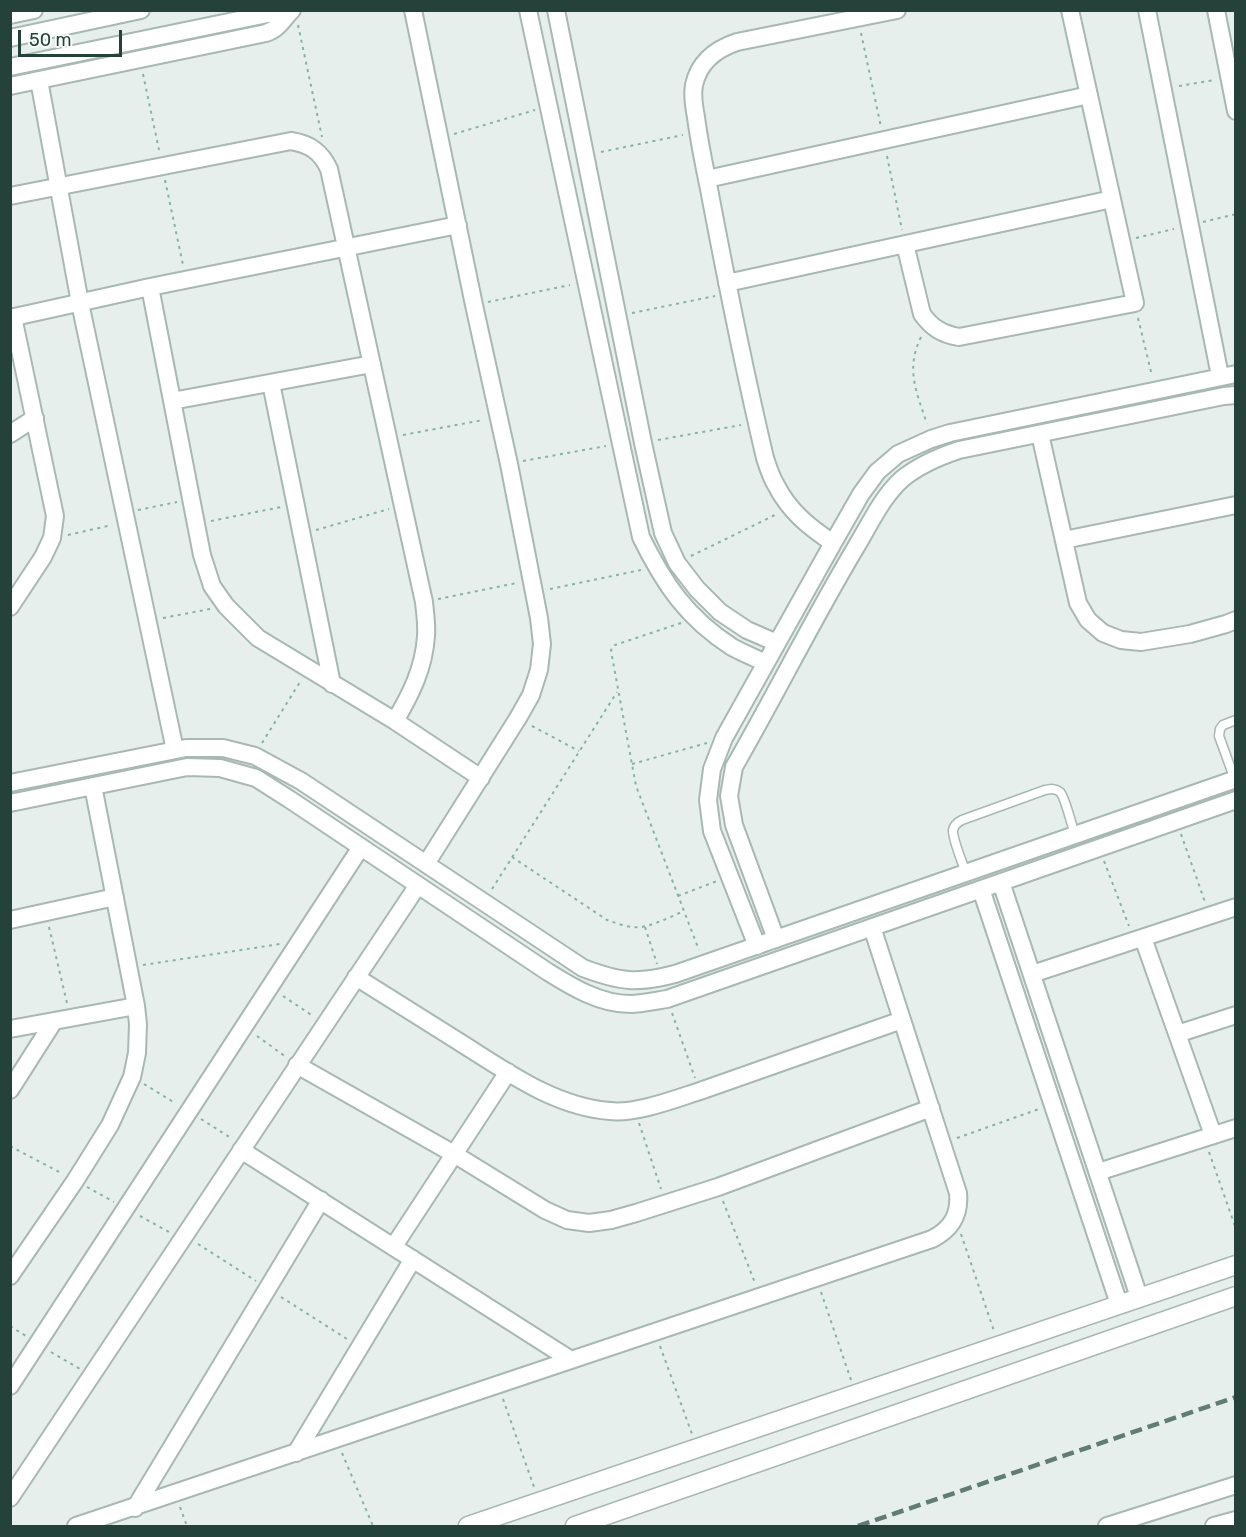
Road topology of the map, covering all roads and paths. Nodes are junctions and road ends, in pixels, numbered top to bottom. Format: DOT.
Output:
graph roads {
  1 [pos="34,10"];
  2 [pos="141,10"];
  3 [pos="413,10"];
  4 [pos="528,10"];
  5 [pos="556,10"];
  6 [pos="897,10"];
  7 [pos="1070,10"];
  8 [pos="1147,10"];
  9 [pos="1216,10"];
  10 [pos="292,14"];
  11 [pos="10,15"];
  12 [pos="10,38"];
  13 [pos="10,67"];
  14 [pos="1230,68"];
  15 [pos="39,80"];
  16 [pos="10,86"];
  17 [pos="1162,89"];
  18 [pos="1089,95"];
  19 [pos="549,106"];
  20 [pos="1236,111"];
  21 [pos="698,132"];
  22 [pos="440,138"];
  23 [pos="585,155"];
  24 [pos="329,169"];
  25 [pos="707,179"];
  26 [pos="58,187"];
  27 [pos="10,196"];
  28 [pos="1112,199"];
  29 [pos="458,225"];
  30 [pos="905,244"];
  31 [pos="346,246"];
  32 [pos="586,281"];
  33 [pos="150,287"];
  34 [pos="728,288"];
  35 [pos="80,303"];
  36 [pos="1135,303"];
  37 [pos="474,305"];
  38 [pos="618,315"];
  39 [pos="12,318"];
  40 [pos="929,324"];
  41 [pos="372,364"];
  42 [pos="1228,375"];
  43 [pos="272,383"];
  44 [pos="1155,390"];
  45 [pos="1236,395"];
  46 [pos="172,401"];
  47 [pos="499,417"];
  48 [pos="35,418"];
  49 [pos="756,422"];
  50 [pos="10,434"];
  51 [pos="1040,434"];
  52 [pos="388,438"];
  53 [pos="931,439"];
  54 [pos="621,443"];
  55 [pos="643,443"];
  56 [pos="509,464"];
  57 [pos="191,499"];
  58 [pos="296,504"];
  59 [pos="403,505"];
  60 [pos="1236,505"];
  61 [pos="790,508"];
  62 [pos="126,518"];
  63 [pos="196,524"];
  64 [pos="302,534"];
  65 [pos="52,538"];
  66 [pos="1064,540"];
  67 [pos="833,543"];
  68 [pos="677,563"];
  69 [pos="656,567"];
  70 [pos="533,586"];
  71 [pos="424,602"];
  72 [pos="10,606"];
  73 [pos="226,606"];
  74 [pos="696,618"];
  75 [pos="1236,620"];
  76 [pos="148,621"];
  77 [pos="777,643"];
  78 [pos="766,663"];
  79 [pos="308,669"];
  80 [pos="332,684"];
  81 [pos="618,691"];
  82 [pos="518,718"];
  83 [pos="1236,720"];
  84 [pos="395,721"];
  85 [pos="724,738"];
  86 [pos="176,750"];
  87 [pos="579,751"];
  88 [pos="255,756"];
  89 [pos="632,764"];
  90 [pos="481,778"];
  91 [pos="1235,780"];
  92 [pos="10,783"];
  93 [pos="93,786"];
  94 [pos="1236,800"];
  95 [pos="10,803"];
  96 [pos="1176,820"];
  97 [pos="1075,835"];
  98 [pos="362,848"];
  99 [pos="1098,848"];
  100 [pos="512,857"];
  101 [pos="426,864"];
  102 [pos="966,873"];
  103 [pos="729,876"];
  104 [pos="1001,882"];
  105 [pos="418,885"];
  106 [pos="981,889"];
  107 [pos="678,896"];
  108 [pos="115,897"];
  109 [pos="484,902"];
  110 [pos="1236,908"];
  111 [pos="684,911"];
  112 [pos="45,912"];
  113 [pos="1210,916"];
  114 [pos="10,920"];
  115 [pos="645,927"];
  116 [pos="872,927"];
  117 [pos="776,939"];
  118 [pos="1139,939"];
  119 [pos="301,941"];
  120 [pos="757,946"];
  121 [pos="560,953"];
  122 [pos="704,964"];
  123 [pos="129,968"];
  124 [pos="548,972"];
  125 [pos="1032,974"];
  126 [pos="356,977"];
  127 [pos="662,977"];
  128 [pos="271,987"];
  129 [pos="667,999"];
  130 [pos="136,1006"];
  131 [pos="1236,1015"];
  132 [pos="62,1019"];
  133 [pos="902,1020"];
  134 [pos="324,1024"];
  135 [pos="245,1027"];
  136 [pos="10,1029"];
  137 [pos="1177,1034"];
  138 [pos="297,1065"];
  139 [pos="508,1072"];
  140 [pos="10,1090"];
  141 [pos="700,1091"];
  142 [pos="1053,1104"];
  143 [pos="931,1108"];
  144 [pos="634,1109"];
  145 [pos="1236,1128"];
  146 [pos="1209,1137"];
  147 [pos="942,1143"];
  148 [pos="10,1146"];
  149 [pos="241,1150"];
  150 [pos="454,1154"];
  151 [pos="1098,1172"];
  152 [pos="75,1181"];
  153 [pos="718,1187"];
  154 [pos="321,1200"];
  155 [pos="667,1204"];
  156 [pos="126,1208"];
  157 [pos="956,1217"];
  158 [pos="1236,1229"];
  159 [pos="182,1240"];
  160 [pos="394,1246"];
  161 [pos="413,1259"];
  162 [pos="1236,1265"];
  163 [pos="10,1276"];
  164 [pos="816,1278"];
  165 [pos="1236,1296"];
  166 [pos="760,1297"];
  167 [pos="1139,1297"];
  168 [pos="1119,1304"];
  169 [pos="655,1332"];
  170 [pos="999,1346"];
  171 [pos="571,1360"];
  172 [pos="499,1385"];
  173 [pos="10,1386"];
  174 [pos="856,1394"];
  175 [pos="833,1402"];
  176 [pos="844,1433"];
  177 [pos="336,1440"];
  178 [pos="697,1448"];
  179 [pos="296,1453"];
  180 [pos="1236,1485"];
  181 [pos="175,1494"];
  182 [pos="10,1498"];
  183 [pos="539,1503"];
  184 [pos="135,1508"];
  185 [pos="1236,1520"];
  186 [pos="1130,1523"];
  187 [pos="76,1527"];
  188 [pos="187,1527"];
  189 [pos="373,1527"];
  190 [pos="468,1527"];
  191 [pos="575,1527"];
  192 [pos="1107,1527"];
  193 [pos="1214,1527"];
  1 -- 11 [label="street"];
  2 -- 12 [label="street"];
  3 -- 22 [label="street"];
  4 -- 19 [label="street"];
  5 -- 23 [label="street"];
  6 -- 21 [label="street"];
  7 -- 18 [label="street"];
  8 -- 17 [label="street"];
  9 -- 14 [label="street"];
  10 -- 13 [label="street"];
  10 -- 15 [label="street"];
  10 -- 24 [label="path"];
  14 -- 17 [label="path"];
  14 -- 20 [label="street"];
  15 -- 16 [label="street"];
  15 -- 26 [label="street"];
  17 -- 42 [label="street"];
  18 -- 25 [label="street"];
  18 -- 28 [label="street"];
  19 -- 22 [label="path"];
  19 -- 32 [label="street"];
  21 -- 23 [label="path"];
  21 -- 25 [label="street"];
  22 -- 29 [label="street"];
  23 -- 38 [label="street"];
  24 -- 26 [label="street"];
  24 -- 31 [label="street"];
  25 -- 34 [label="street"];
  26 -- 27 [label="street"];
  26 -- 35 [label="street"];
  28 -- 30 [label="street"];
  28 -- 36 [label="street"];
  29 -- 31 [label="street"];
  29 -- 37 [label="street"];
  30 -- 34 [label="street"];
  30 -- 40 [label="street"];
  31 -- 33 [label="street"];
  31 -- 41 [label="street"];
  32 -- 37 [label="path"];
  32 -- 54 [label="street"];
  33 -- 35 [label="street"];
  33 -- 46 [label="street"];
  34 -- 38 [label="path"];
  34 -- 49 [label="street"];
  35 -- 39 [label="street"];
  35 -- 62 [label="street"];
  36 -- 40 [label="street"];
  36 -- 44 [label="path"];
  37 -- 47 [label="street"];
  38 -- 55 [label="street"];
  39 -- 48 [label="street"];
  40 -- 53 [label="path"];
  41 -- 43 [label="street"];
  41 -- 52 [label="street"];
  42 -- 44 [label="street"];
  43 -- 46 [label="street"];
  43 -- 58 [label="street"];
  44 -- 53 [label="street"];
  45 -- 51 [label="street"];
  46 -- 57 [label="street"];
  47 -- 52 [label="path"];
  47 -- 56 [label="street"];
  48 -- 50 [label="street"];
  48 -- 65 [label="street"];
  49 -- 55 [label="path"];
  49 -- 61 [label="street"];
  51 -- 66 [label="street"];
  51 -- 117 [label="street"];
  52 -- 59 [label="street"];
  53 -- 67 [label="street"];
  54 -- 56 [label="path"];
  54 -- 69 [label="street"];
  55 -- 68 [label="street"];
  56 -- 70 [label="street"];
  57 -- 62 [label="path"];
  57 -- 63 [label="street"];
  58 -- 63 [label="path"];
  58 -- 64 [label="street"];
  59 -- 64 [label="path"];
  59 -- 71 [label="street"];
  60 -- 66 [label="street"];
  61 -- 67 [label="street"];
  61 -- 68 [label="path"];
  62 -- 65 [label="path"];
  62 -- 76 [label="street"];
  63 -- 73 [label="street"];
  64 -- 80 [label="street"];
  65 -- 72 [label="street"];
  66 -- 75 [label="street"];
  67 -- 77 [label="street"];
  68 -- 77 [label="street"];
  69 -- 70 [label="path"];
  69 -- 74 [label="street"];
  70 -- 71 [label="path"];
  70 -- 82 [label="street"];
  71 -- 84 [label="street"];
  73 -- 76 [label="path"];
  73 -- 79 [label="street"];
  74 -- 78 [label="street"];
  74 -- 81 [label="path"];
  76 -- 86 [label="street"];
  77 -- 78 [label="street"];
  78 -- 85 [label="street"];
  79 -- 80 [label="street"];
  79 -- 88 [label="path"];
  80 -- 84 [label="street"];
  81 -- 87 [label="path"];
  81 -- 89 [label="path"];
  82 -- 87 [label="path"];
  82 -- 90 [label="street"];
  83 -- 91 [label="lane"];
  84 -- 90 [label="street"];
  85 -- 89 [label="path"];
  85 -- 103 [label="street"];
  86 -- 88 [label="street"];
  86 -- 92 [label="street"];
  87 -- 100 [label="path"];
  88 -- 101 [label="street"];
  89 -- 107 [label="path"];
  90 -- 101 [label="street"];
  91 -- 97 [label="street"];
  93 -- 95 [label="street"];
  93 -- 98 [label="street"];
  93 -- 108 [label="street"];
  94 -- 96 [label="street"];
  96 -- 99 [label="street"];
  96 -- 113 [label="path"];
  97 -- 102 [label="street"];
  97 -- 102 [label="lane"];
  98 -- 105 [label="street"];
  98 -- 119 [label="street"];
  99 -- 104 [label="street"];
  99 -- 118 [label="path"];
  100 -- 109 [label="path"];
  100 -- 115 [label="path"];
  101 -- 109 [label="street"];
  102 -- 117 [label="street"];
  103 -- 107 [label="path"];
  103 -- 120 [label="street"];
  104 -- 106 [label="street"];
  104 -- 125 [label="street"];
  105 -- 124 [label="street"];
  105 -- 126 [label="street"];
  106 -- 116 [label="street"];
  106 -- 142 [label="street"];
  107 -- 111 [label="path"];
  108 -- 112 [label="street"];
  108 -- 123 [label="street"];
  109 -- 121 [label="street"];
  110 -- 113 [label="street"];
  111 -- 115 [label="path"];
  111 -- 122 [label="path"];
  112 -- 114 [label="street"];
  112 -- 132 [label="path"];
  113 -- 118 [label="street"];
  115 -- 127 [label="path"];
  116 -- 129 [label="street"];
  116 -- 133 [label="street"];
  117 -- 120 [label="street"];
  118 -- 125 [label="street"];
  118 -- 137 [label="street"];
  119 -- 123 [label="path"];
  119 -- 128 [label="street"];
  120 -- 122 [label="street"];
  121 -- 124 [label="street"];
  121 -- 127 [label="street"];
  122 -- 127 [label="street"];
  123 -- 130 [label="street"];
  124 -- 129 [label="street"];
  125 -- 151 [label="street"];
  126 -- 134 [label="street"];
  126 -- 139 [label="street"];
  128 -- 134 [label="path"];
  128 -- 135 [label="street"];
  129 -- 141 [label="path"];
  130 -- 132 [label="street"];
  130 -- 152 [label="street"];
  131 -- 137 [label="street"];
  132 -- 136 [label="street"];
  132 -- 140 [label="street"];
  133 -- 141 [label="street"];
  133 -- 143 [label="street"];
  134 -- 138 [label="street"];
  135 -- 138 [label="path"];
  135 -- 156 [label="street"];
  137 -- 146 [label="street"];
  138 -- 149 [label="street"];
  138 -- 150 [label="street"];
  139 -- 144 [label="street"];
  139 -- 150 [label="street"];
  141 -- 144 [label="street"];
  142 -- 147 [label="path"];
  142 -- 168 [label="street"];
  143 -- 147 [label="street"];
  143 -- 153 [label="street"];
  144 -- 155 [label="path"];
  145 -- 146 [label="street"];
  146 -- 151 [label="street"];
  146 -- 158 [label="path"];
  147 -- 157 [label="street"];
  148 -- 152 [label="path"];
  149 -- 154 [label="street"];
  149 -- 159 [label="street"];
  150 -- 155 [label="street"];
  150 -- 160 [label="street"];
  151 -- 167 [label="street"];
  152 -- 156 [label="path"];
  152 -- 163 [label="street"];
  153 -- 155 [label="street"];
  153 -- 166 [label="path"];
  154 -- 160 [label="street"];
  154 -- 184 [label="street"];
  156 -- 159 [label="path"];
  156 -- 173 [label="street"];
  157 -- 164 [label="street"];
  157 -- 170 [label="path"];
  159 -- 182 [label="street"];
  160 -- 161 [label="street"];
  161 -- 171 [label="street"];
  161 -- 179 [label="street"];
  162 -- 167 [label="street"];
  164 -- 166 [label="street"];
  164 -- 174 [label="path"];
  165 -- 176 [label="street"];
  166 -- 169 [label="street"];
  167 -- 168 [label="street"];
  168 -- 170 [label="street"];
  169 -- 171 [label="street"];
  169 -- 178 [label="path"];
  170 -- 174 [label="street"];
  171 -- 172 [label="street"];
  172 -- 177 [label="street"];
  172 -- 183 [label="path"];
  174 -- 175 [label="street"];
  175 -- 176 [label="street"];
  175 -- 178 [label="street"];
  176 -- 191 [label="street"];
  177 -- 179 [label="street"];
  177 -- 189 [label="path"];
  178 -- 183 [label="street"];
  179 -- 181 [label="street"];
  180 -- 186 [label="street"];
  181 -- 184 [label="street"];
  181 -- 188 [label="path"];
  183 -- 190 [label="street"];
  184 -- 187 [label="street"];
  185 -- 193 [label="street"];
  186 -- 192 [label="street"];
}
